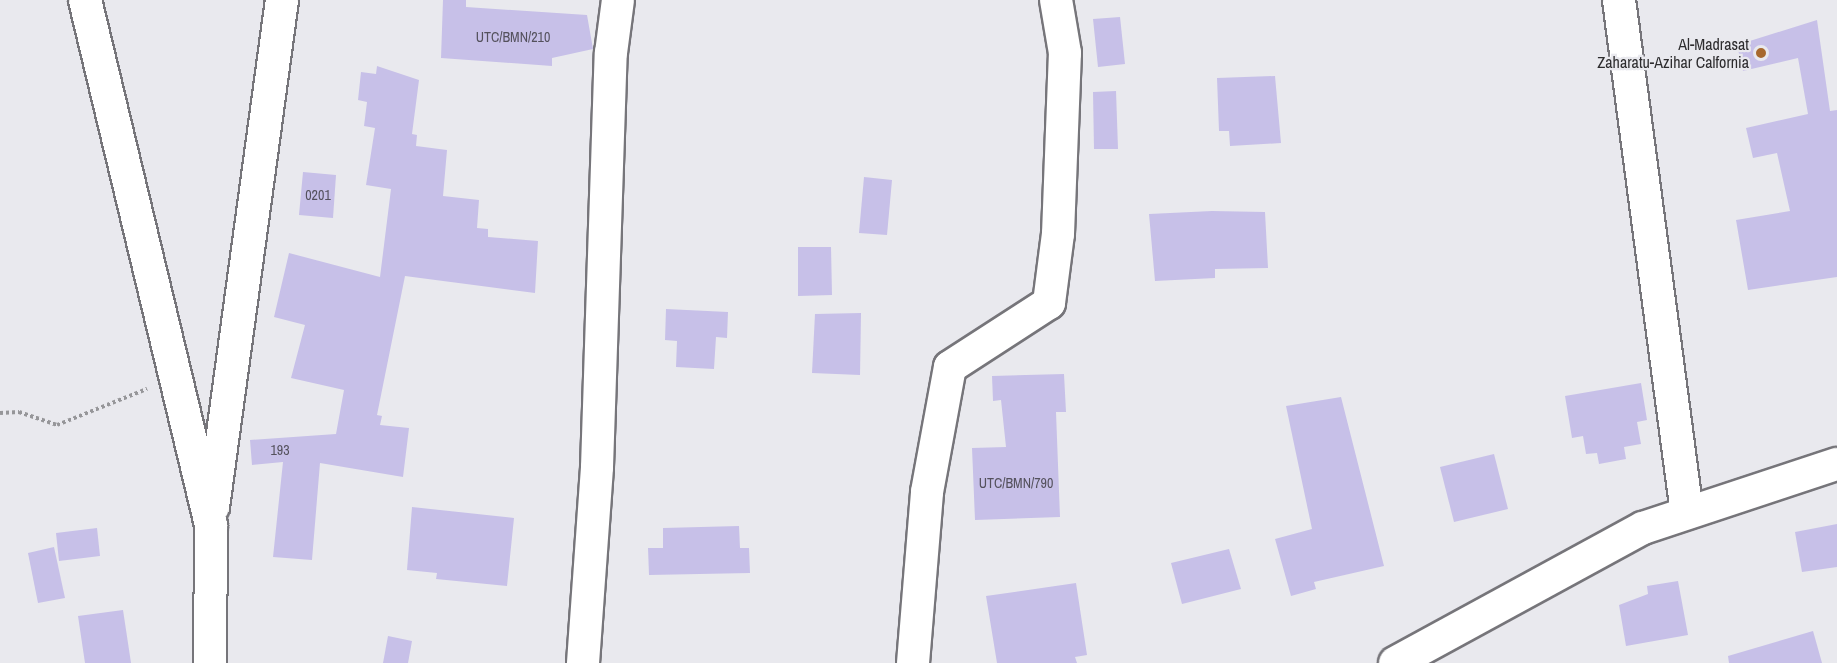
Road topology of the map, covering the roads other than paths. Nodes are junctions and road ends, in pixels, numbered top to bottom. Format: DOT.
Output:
graph roads {
  1 [pos="85,0"];
  2 [pos="282,0"];
  3 [pos="618,0"];
  4 [pos="1056,0"];
  5 [pos="1619,0"];
  6 [pos="1837,464"];
  7 [pos="1687,513"];
  8 [pos="211,525"];
  9 [pos="210,663"];
  10 [pos="583,663"];
  11 [pos="913,663"];
  12 [pos="1395,663"];
  1 -- 8 [label="street"];
  2 -- 8 [label="street"];
  3 -- 10 [label="street"];
  4 -- 11 [label="street"];
  5 -- 7 [label="street"];
  6 -- 7 [label="street"];
  7 -- 12 [label="street"];
  8 -- 9 [label="street"];
}
